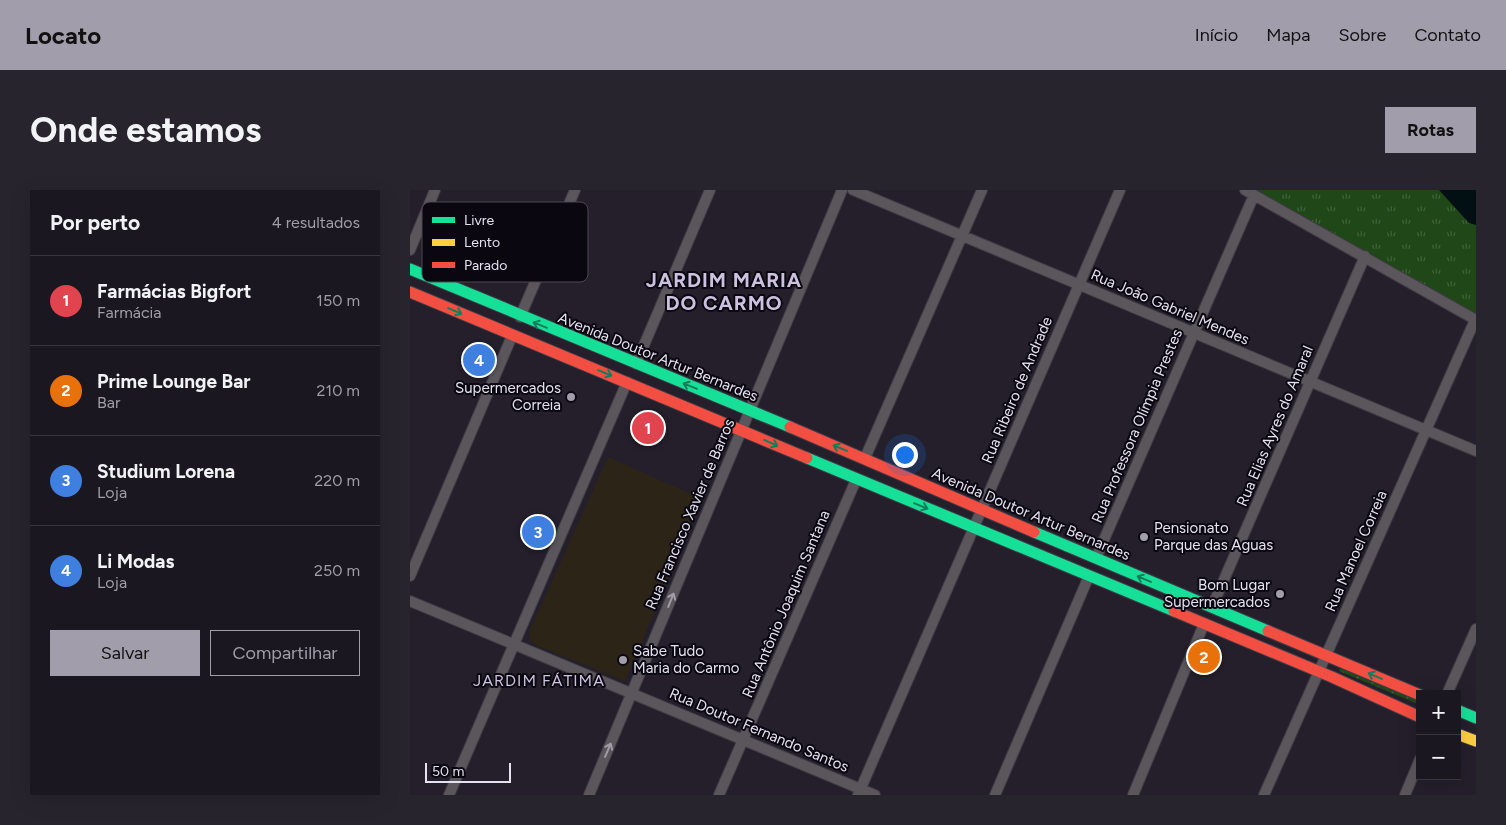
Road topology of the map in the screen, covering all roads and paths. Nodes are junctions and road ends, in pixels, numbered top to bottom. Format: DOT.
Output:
graph roads {
  1 [pos="435,190"];
  2 [pos="575,190"];
  3 [pos="710,190"];
  4 [pos="842,190"];
  5 [pos="853,190"];
  6 [pos="982,190"];
  7 [pos="1120,190"];
  8 [pos="1250,192"];
  9 [pos="430,202"];
  10 [pos="570,202"];
  11 [pos="422,221"];
  12 [pos="962,236"];
  13 [pos="410,250"];
  14 [pos="1365,256"];
  15 [pos="410,269"];
  16 [pos="422,274"];
  17 [pos="440,282"];
  18 [pos="535,282"];
  19 [pos="1079,284"];
  20 [pos="410,292"];
  21 [pos="520,317"];
  22 [pos="1475,320"];
  23 [pos="1194,333"];
  24 [pos="512,336"];
  25 [pos="636,364"];
  26 [pos="627,382"];
  27 [pos="1310,382"];
  28 [pos="749,411"];
  29 [pos="741,430"];
  30 [pos="1426,430"];
  31 [pos="1476,451"];
  32 [pos="865,458"];
  33 [pos="856,480"];
  34 [pos="981,510"];
  35 [pos="973,528"];
  36 [pos="1096,558"];
  37 [pos="410,576"];
  38 [pos="1089,576"];
  39 [pos="410,600"];
  40 [pos="1212,607"];
  41 [pos="1204,624"];
  42 [pos="1476,629"];
  43 [pos="514,644"];
  44 [pos="1326,655"];
  45 [pos="1319,672"];
  46 [pos="1449,690"];
  47 [pos="1416,692"];
  48 [pos="632,694"];
  49 [pos="1461,712"];
  50 [pos="1416,716"];
  51 [pos="1476,718"];
  52 [pos="1460,735"];
  53 [pos="743,740"];
  54 [pos="1476,741"];
  55 [pos="1416,768"];
  56 [pos="859,792"];
  57 [pos="449,795"];
  58 [pos="589,795"];
  59 [pos="719,795"];
  60 [pos="874,795"];
  61 [pos="995,795"];
  62 [pos="1134,795"];
  63 [pos="1264,795"];
  64 [pos="1405,795"];
  1 -- 9 [label="street"];
  2 -- 10 [label="street"];
  3 -- 25 [label="street"];
  4 -- 28 [label="street, Rua Francisco Xavier de Barros"];
  5 -- 12 [label="street, Rua João Gabriel Mendes"];
  6 -- 12 [label="street"];
  7 -- 19 [label="street, Rua Ribeiro de Andrade"];
  8 -- 14 [label="street"];
  8 -- 23 [label="street, Rua Professora Olímpia Prestes"];
  11 -- 13 [label="street"];
  12 -- 19 [label="street, Rua João Gabriel Mendes"];
  12 -- 32 [label="street"];
  14 -- 22 [label="street"];
  14 -- 27 [label="street, Rua Elias Ayres do Amaral"];
  15 -- 16 [label="main road, Avenida Doutor Artur Bernardes"];
  17 -- 21 [label="main road, Avenida Doutor Artur Bernardes"];
  18 -- 21 [label="street"];
  19 -- 23 [label="street, Rua João Gabriel Mendes"];
  19 -- 34 [label="street, Rua Ribeiro de Andrade"];
  20 -- 24 [label="main road, one-way"];
  25 -- 21 [label="main road, Avenida Doutor Artur Bernardes, one-way"];
  22 -- 30 [label="street, Rua Manoel Correia"];
  23 -- 27 [label="street, Rua João Gabriel Mendes"];
  23 -- 36 [label="street, Rua Professora Olímpia Prestes"];
  24 -- 26 [label="main road, one-way"];
  24 -- 37 [label="street"];
  28 -- 25 [label="main road, Avenida Doutor Artur Bernardes, one-way"];
  26 -- 29 [label="main road"];
  26 -- 43 [label="street"];
  27 -- 30 [label="street, Rua João Gabriel Mendes"];
  27 -- 40 [label="street, Rua Elias Ayres do Amaral"];
  28 -- 29 [label="street, Rua Francisco Xavier de Barros"];
  32 -- 28 [label="main road, Avenida Doutor Artur Bernardes, one-way"];
  29 -- 33 [label="main road, one-way"];
  48 -- 29 [label="street, Rua Francisco Xavier de Barros, one-way"];
  30 -- 31 [label="street, Rua João Gabriel Mendes"];
  30 -- 44 [label="street, Rua Manoel Correia"];
  32 -- 34 [label="main road, Avenida Doutor Artur Bernardes"];
  33 -- 35 [label="main road, one-way"];
  33 -- 53 [label="street, Rua Antônio Joaquim Santana"];
  34 -- 35 [label="street, Rua Ribeiro de Andrade"];
  34 -- 36 [label="main road, Avenida Doutor Artur Bernardes"];
  35 -- 38 [label="main road"];
  35 -- 56 [label="street, Rua Ribeiro de Andrade"];
  40 -- 36 [label="main road, Avenida Doutor Artur Bernardes, one-way"];
  38 -- 41 [label="main road"];
  38 -- 61 [label="street"];
  39 -- 43 [label="street, Rua Doutor Fernando Santos"];
  40 -- 44 [label="main road, Avenida Doutor Artur Bernardes"];
  41 -- 45 [label="main road"];
  41 -- 62 [label="street"];
  42 -- 46 [label="street"];
  43 -- 48 [label="street, Rua Doutor Fernando Santos"];
  43 -- 57 [label="street"];
  44 -- 45 [label="street, Rua Manoel Correia"];
  47 -- 44 [label="main road, Avenida Doutor Artur Bernardes, one-way"];
  45 -- 50 [label="main road"];
  45 -- 63 [label="street, Rua Manoel Correia"];
  48 -- 53 [label="street, Rua Doutor Fernando Santos"];
  58 -- 48 [label="street, Rua Francisco Xavier de Barros, one-way"];
  49 -- 51 [label="main road"];
  52 -- 54 [label="main road"];
  53 -- 56 [label="street, Rua Doutor Fernando Santos"];
  53 -- 59 [label="street, Rua Antônio Joaquim Santana"];
  55 -- 64 [label="street"];
  56 -- 60 [label="street, Rua Doutor Fernando Santos"];
}
